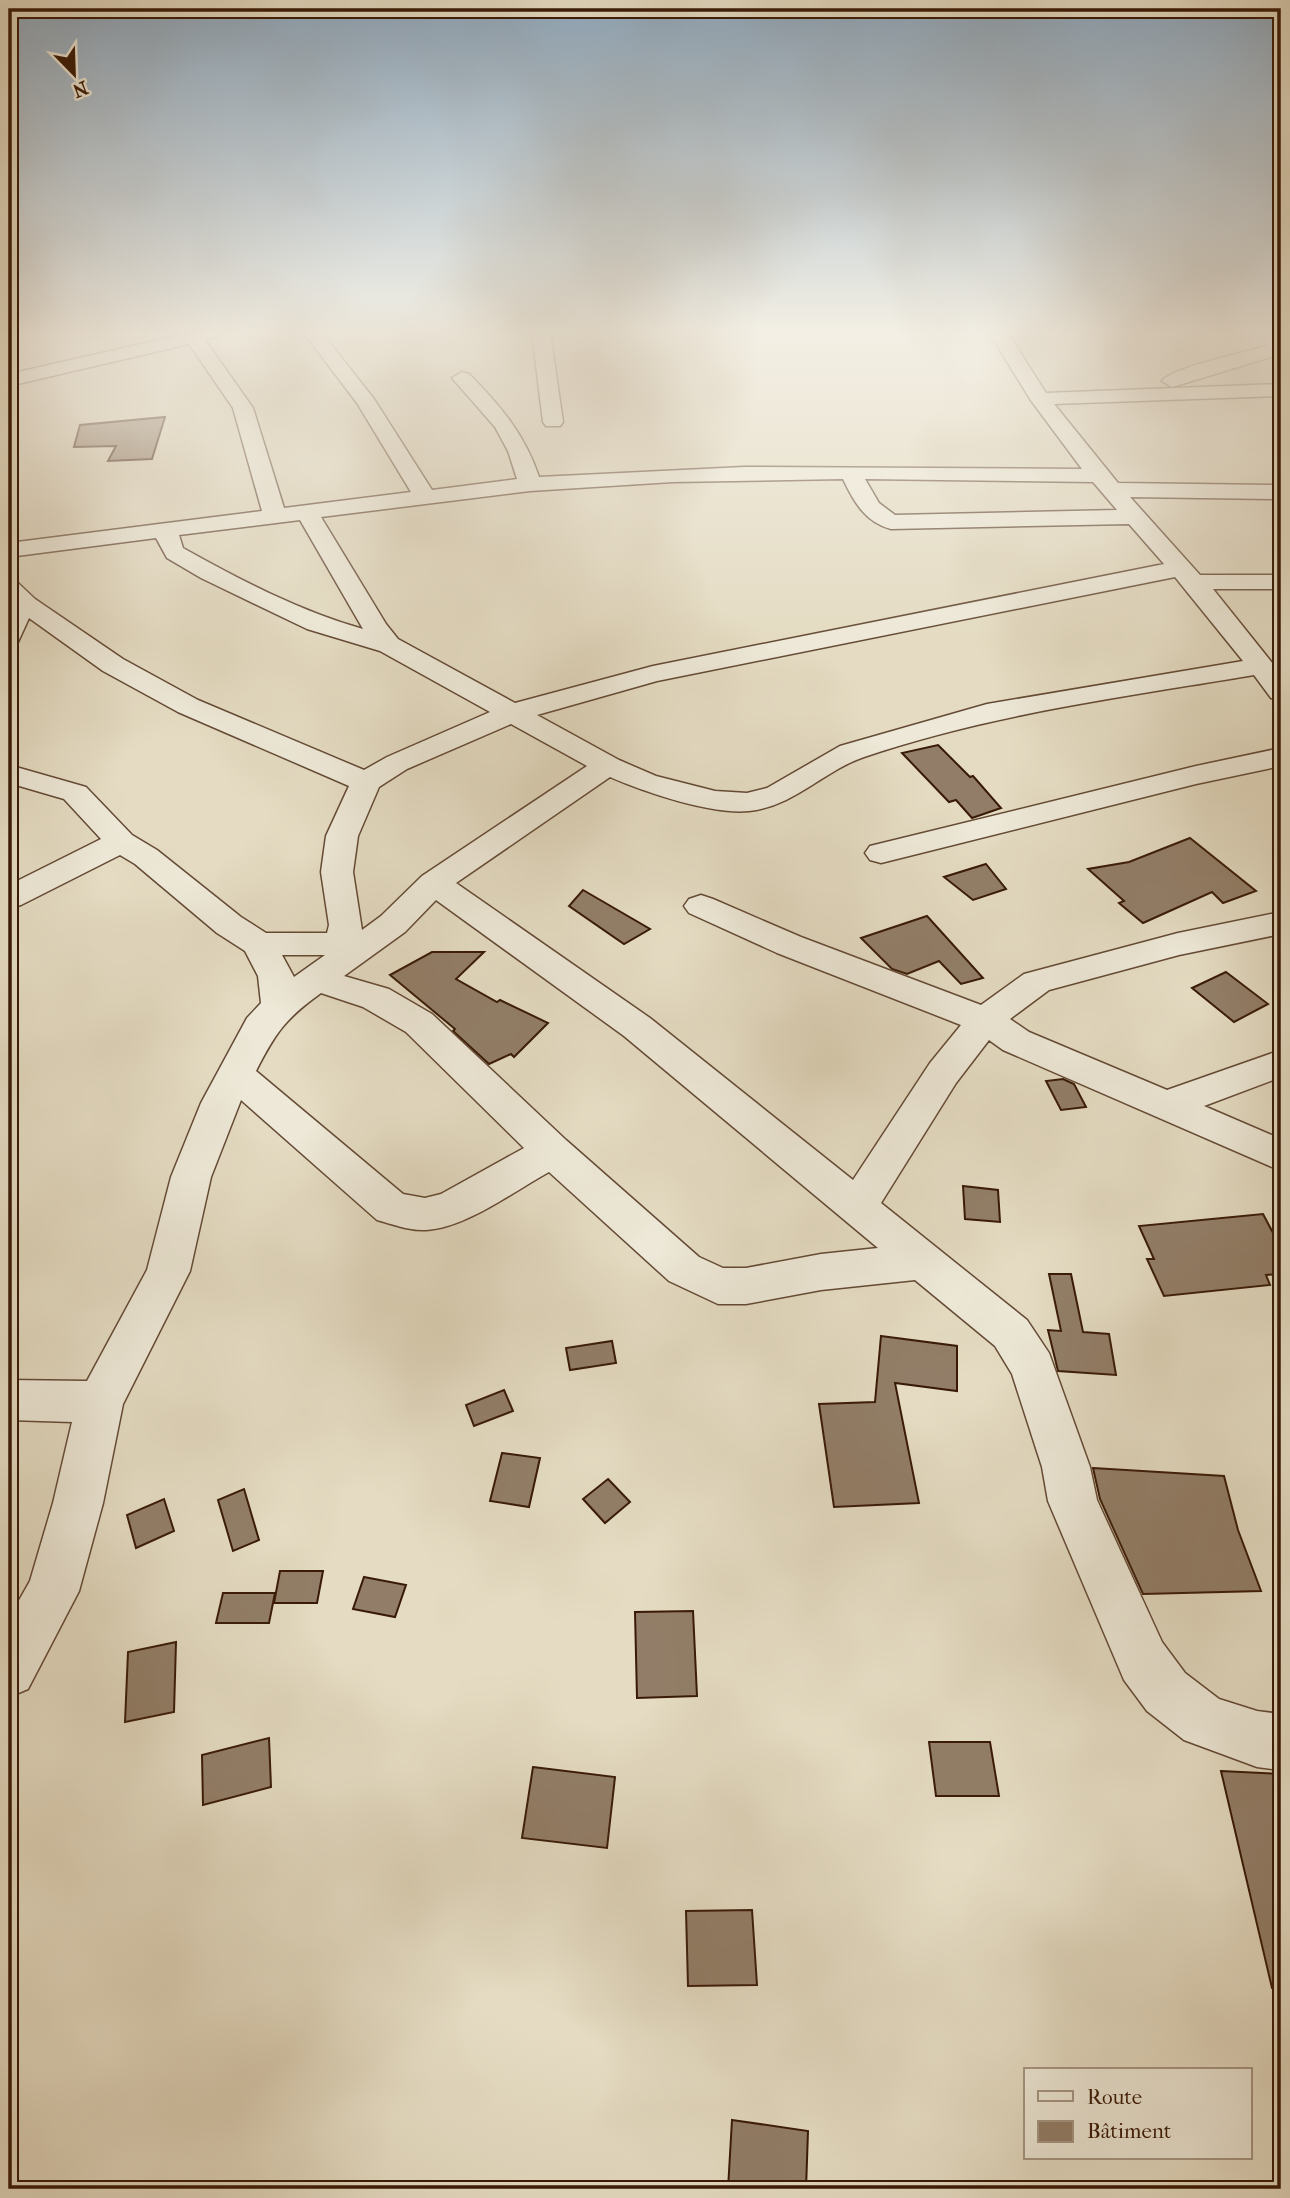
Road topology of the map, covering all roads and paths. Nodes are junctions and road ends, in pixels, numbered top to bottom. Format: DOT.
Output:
graph roads {
  1 [pos="251,435"];
  2 [pos="386,435"];
  3 [pos="511,435"];
  4 [pos="1068,435"];
  5 [pos="851,473"];
  6 [pos="1107,483"];
  7 [pos="530,484"];
  8 [pos="1281,492"];
  9 [pos="426,497"];
  10 [pos="306,513"];
  11 [pos="275,516"];
  12 [pos="1136,517"];
  13 [pos="166,530"];
  14 [pos="9,550"];
  15 [pos="1187,575"];
  16 [pos="1281,582"];
  17 [pos="14,594"];
  18 [pos="9,636"];
  19 [pos="389,645"];
  20 [pos="1261,666"];
  21 [pos="1281,692"];
  22 [pos="511,713"];
  23 [pos="1281,757"];
  24 [pos="609,766"];
  25 [pos="9,774"];
  26 [pos="366,782"];
  27 [pos="121,842"];
  28 [pos="881,853"];
  29 [pos="434,884"];
  30 [pos="9,898"];
  31 [pos="701,906"];
  32 [pos="1281,923"];
  33 [pos="259,944"];
  34 [pos="351,946"];
  35 [pos="316,979"];
  36 [pos="279,1004"];
  37 [pos="985,1020"];
  38 [pos="1281,1063"];
  39 [pos="235,1074"];
  40 [pos="1165,1106"];
  41 [pos="552,1151"];
  42 [pos="1281,1156"];
  43 [pos="858,1206"];
  44 [pos="926,1261"];
  45 [pos="9,1401"];
  46 [pos="100,1402"];
  47 [pos="9,1670"];
  48 [pos="1281,1742"];
  1 -- 11 [label="street"];
  2 -- 9 [label="street"];
  3 -- 7 [label="street"];
  4 -- 6 [label="street"];
  5 -- 6 [label="street"];
  5 -- 7 [label="street"];
  5 -- 12 [label="street"];
  6 -- 8 [label="street"];
  6 -- 12 [label="street"];
  7 -- 9 [label="street"];
  9 -- 10 [label="street"];
  10 -- 11 [label="street"];
  10 -- 19 [label="street"];
  11 -- 13 [label="street"];
  12 -- 15 [label="street"];
  13 -- 14 [label="street"];
  13 -- 19 [label="street"];
  15 -- 16 [label="street"];
  15 -- 20 [label="street"];
  15 -- 22 [label="street"];
  17 -- 18 [label="street"];
  17 -- 26 [label="street"];
  19 -- 22 [label="street"];
  20 -- 21 [label="street"];
  20 -- 24 [label="street"];
  22 -- 24 [label="street"];
  22 -- 26 [label="street"];
  23 -- 28 [label="street"];
  24 -- 29 [label="street"];
  25 -- 27 [label="street"];
  26 -- 34 [label="street"];
  27 -- 30 [label="street"];
  27 -- 33 [label="street"];
  29 -- 34 [label="street"];
  29 -- 43 [label="street"];
  31 -- 37 [label="street"];
  32 -- 37 [label="street"];
  33 -- 34 [label="street"];
  33 -- 36 [label="street"];
  34 -- 35 [label="street"];
  35 -- 36 [label="street"];
  35 -- 41 [label="street"];
  36 -- 39 [label="street"];
  37 -- 40 [label="street"];
  37 -- 43 [label="street"];
  38 -- 40 [label="street"];
  39 -- 41 [label="street"];
  39 -- 46 [label="street"];
  40 -- 42 [label="street"];
  41 -- 44 [label="street"];
  43 -- 44 [label="street"];
  44 -- 48 [label="street"];
  45 -- 46 [label="street"];
  46 -- 47 [label="street"];
}
